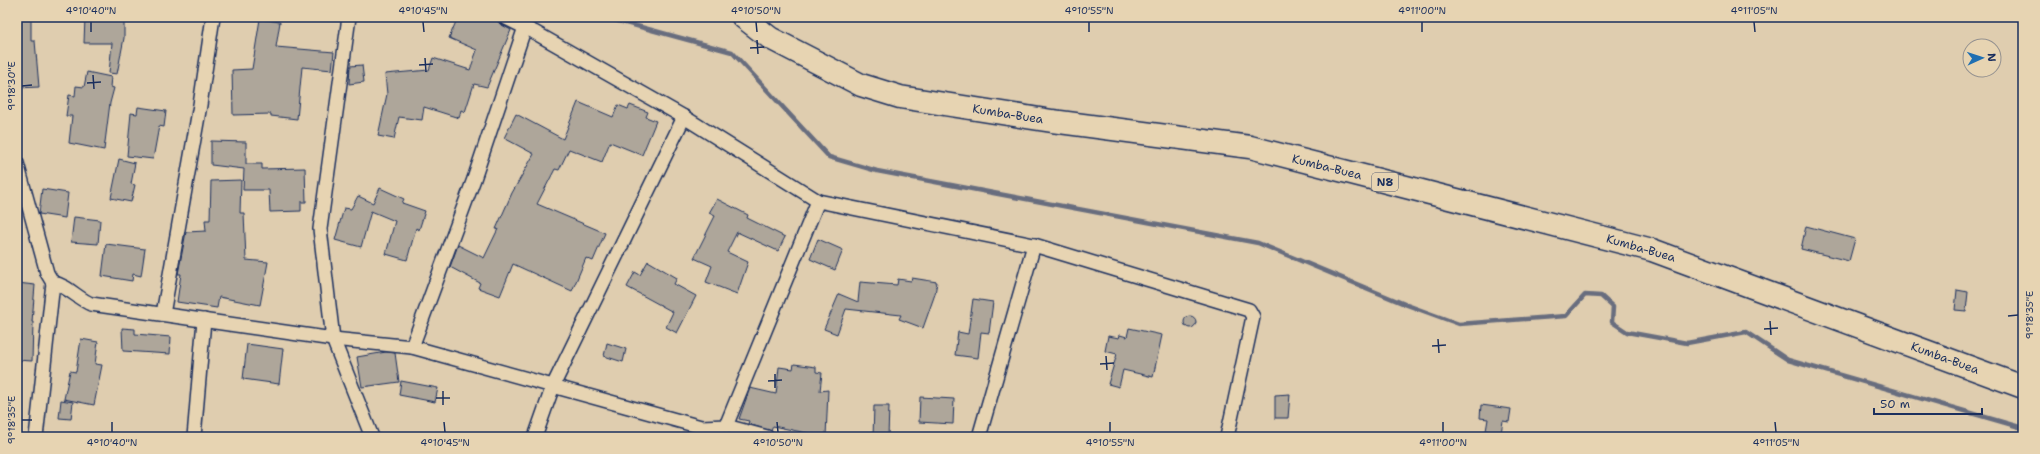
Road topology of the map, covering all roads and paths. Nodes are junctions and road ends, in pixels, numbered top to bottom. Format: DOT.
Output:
graph roads {
  1 [pos="212,17"];
  2 [pos="349,17"];
  3 [pos="504,17"];
  4 [pos="743,17"];
  5 [pos="525,27"];
  6 [pos="684,117"];
  7 [pos="17,163"];
  8 [pos="818,201"];
  9 [pos="1034,245"];
  10 [pos="53,283"];
  11 [pos="163,314"];
  12 [pos="204,320"];
  13 [pos="333,338"];
  14 [pos="412,347"];
  15 [pos="553,386"];
  16 [pos="2023,387"];
  17 [pos="726,426"];
  18 [pos="36,437"];
  19 [pos="194,437"];
  20 [pos="372,437"];
  21 [pos="535,437"];
  22 [pos="767,437"];
  23 [pos="979,437"];
  24 [pos="1227,437"];
  1 -- 11 [label="street"];
  2 -- 13 [label="street"];
  3 -- 5 [label="street"];
  4 -- 16 [label="highway, Kumba-Buea / N8"];
  5 -- 6 [label="street"];
  5 -- 14 [label="street"];
  6 -- 8 [label="street"];
  6 -- 15 [label="street"];
  7 -- 10 [label="street"];
  8 -- 9 [label="street"];
  8 -- 17 [label="street"];
  9 -- 23 [label="street"];
  9 -- 24 [label="street"];
  10 -- 11 [label="street"];
  10 -- 18 [label="street"];
  11 -- 12 [label="street"];
  12 -- 13 [label="street"];
  12 -- 19 [label="street"];
  13 -- 14 [label="street"];
  13 -- 20 [label="street"];
  14 -- 15 [label="street"];
  15 -- 17 [label="street"];
  15 -- 21 [label="street"];
  17 -- 22 [label="street"];
}
